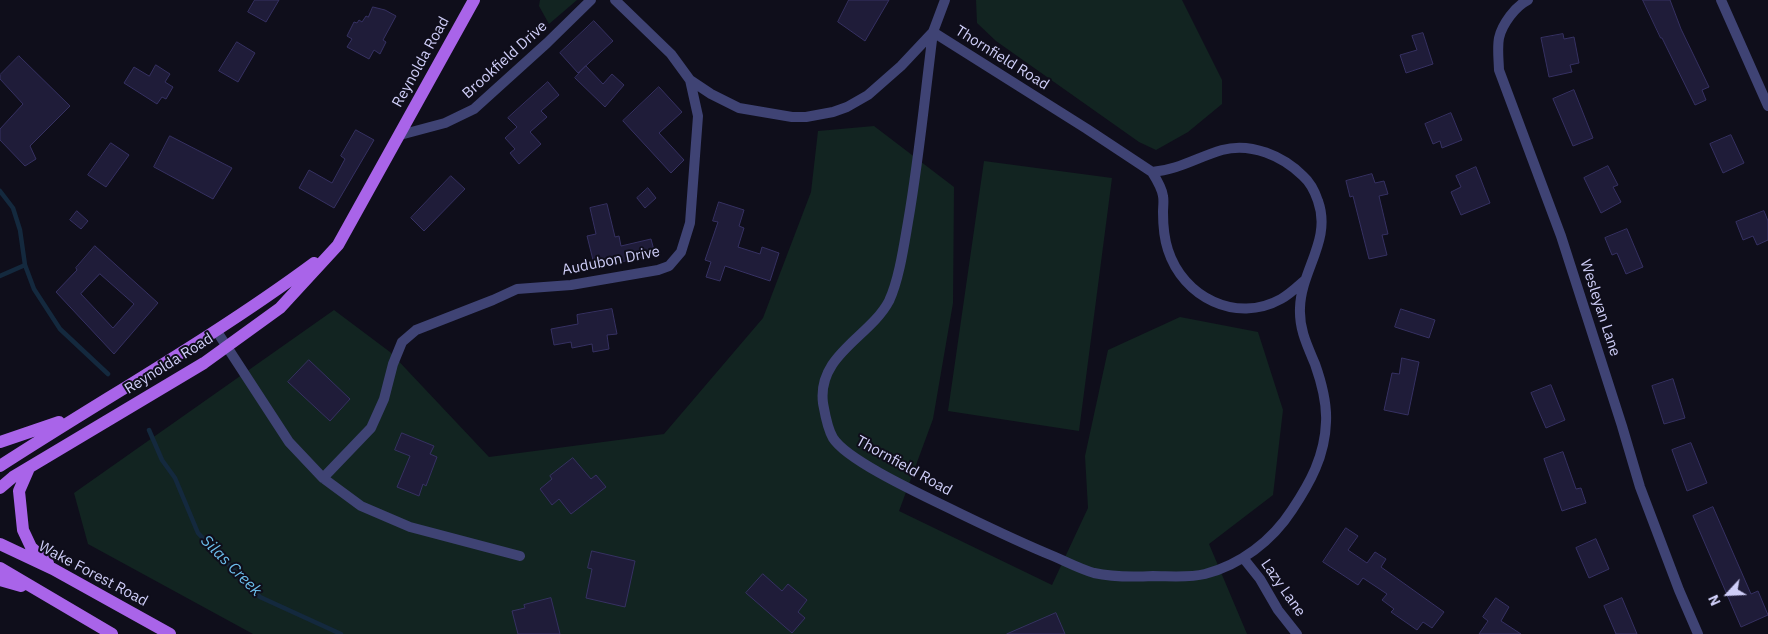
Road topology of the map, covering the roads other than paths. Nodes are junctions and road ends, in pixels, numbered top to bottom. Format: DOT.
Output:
graph roads {
  1 [pos="474,0"];
  2 [pos="591,0"];
  3 [pos="615,0"];
  4 [pos="945,0"];
  5 [pos="1528,0"];
  6 [pos="1721,0"];
  7 [pos="932,32"];
  8 [pos="690,80"];
  9 [pos="1768,106"];
  10 [pos="400,135"];
  11 [pos="1152,172"];
  12 [pos="338,245"];
  13 [pos="1305,280"];
  14 [pos="216,330"];
  15 [pos="226,347"];
  16 [pos="76,417"];
  17 [pos="0,442"];
  18 [pos="0,466"];
  19 [pos="29,468"];
  20 [pos="323,478"];
  21 [pos="0,488"];
  22 [pos="0,544"];
  23 [pos="520,556"];
  24 [pos="1244,558"];
  25 [pos="0,568"];
  26 [pos="53,568"];
  27 [pos="0,580"];
  28 [pos="33,589"];
  29 [pos="112,634"];
  30 [pos="170,634"];
  31 [pos="1297,634"];
  32 [pos="1698,634"];
  1 -- 10 [label="main road, Reynolda Road"];
  2 -- 10 [label="street, Brookfield Drive"];
  3 -- 8 [label="street"];
  4 -- 7 [label="street"];
  5 -- 32 [label="street, Wesleyan Lane"];
  6 -- 9 [label="street"];
  7 -- 8 [label="street"];
  7 -- 11 [label="street, Thornfield Road"];
  7 -- 24 [label="street, Thornfield Road"];
  8 -- 20 [label="street, Audubon Drive"];
  10 -- 12 [label="main road, Reynolda Road"];
  11 -- 13 [label="street, Thornfield Road"];
  11 -- 13 [label="street, Thornfield Road"];
  12 -- 14 [label="main road, Reynolda Road"];
  12 -- 15 [label="main road, Reynolda Road"];
  13 -- 24 [label="street, Thornfield Road"];
  14 -- 15 [label="street"];
  14 -- 16 [label="main road, Reynolda Road"];
  15 -- 19 [label="main road, Reynolda Road"];
  15 -- 20 [label="street"];
  16 -- 17 [label="main road"];
  16 -- 18 [label="main road, Reynolda Road"];
  19 -- 21 [label="main road, Reynolda Road"];
  19 -- 26 [label="main road"];
  20 -- 23 [label="street"];
  22 -- 26 [label="main road, Wake Forest Road"];
  24 -- 31 [label="street, Lazy Lane"];
  25 -- 28 [label="main road"];
  26 -- 30 [label="main road, Wake Forest Road"];
  27 -- 28 [label="main road"];
  28 -- 29 [label="main road"];
}
